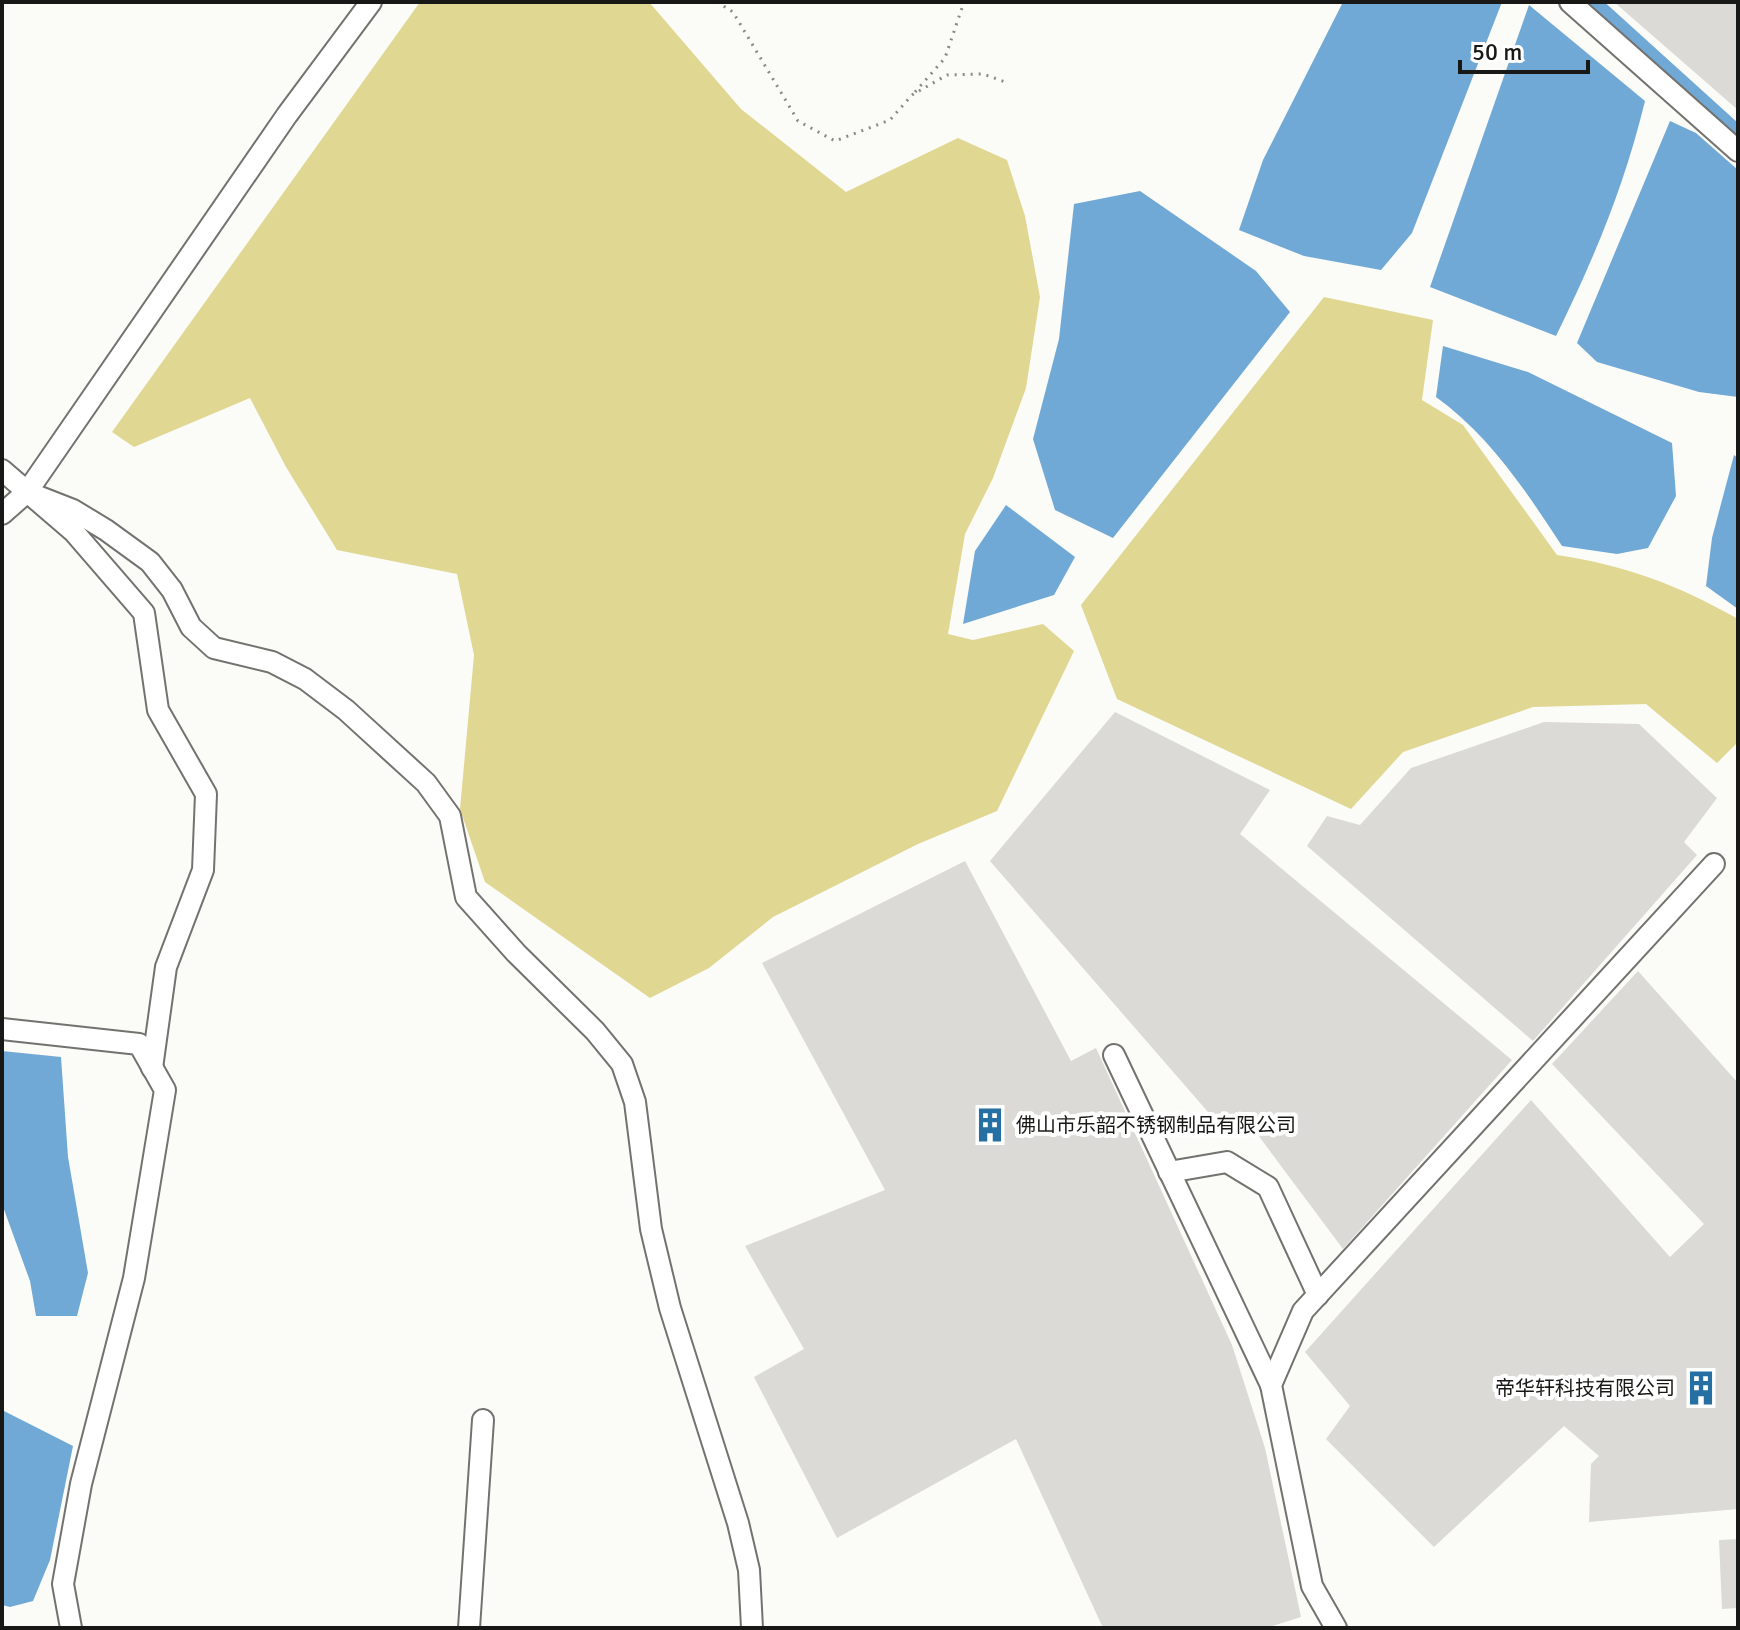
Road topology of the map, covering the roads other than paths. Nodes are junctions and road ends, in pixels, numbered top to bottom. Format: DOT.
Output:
graph roads {
  1 [pos="371,2"];
  2 [pos="1570,2"];
  3 [pos="1738,151"];
  4 [pos="2,470"];
  5 [pos="27,492"];
  6 [pos="2,514"];
  7 [pos="1714,864"];
  8 [pos="2,1029"];
  9 [pos="1114,1055"];
  10 [pos="152,1068"];
  11 [pos="1169,1172"];
  12 [pos="1318,1295"];
  13 [pos="1271,1385"];
  14 [pos="483,1420"];
  15 [pos="71,1628"];
  16 [pos="469,1628"];
  17 [pos="752,1628"];
  18 [pos="1336,1628"];
  1 -- 5 [label="street"];
  2 -- 3 [label="street"];
  4 -- 5 [label="street"];
  5 -- 6 [label="street"];
  5 -- 10 [label="street"];
  5 -- 17 [label="street"];
  7 -- 12 [label="street"];
  8 -- 10 [label="street"];
  9 -- 11 [label="street"];
  10 -- 15 [label="street"];
  11 -- 12 [label="street"];
  11 -- 13 [label="street"];
  12 -- 13 [label="street"];
  13 -- 18 [label="street"];
  14 -- 16 [label="street"];
}
